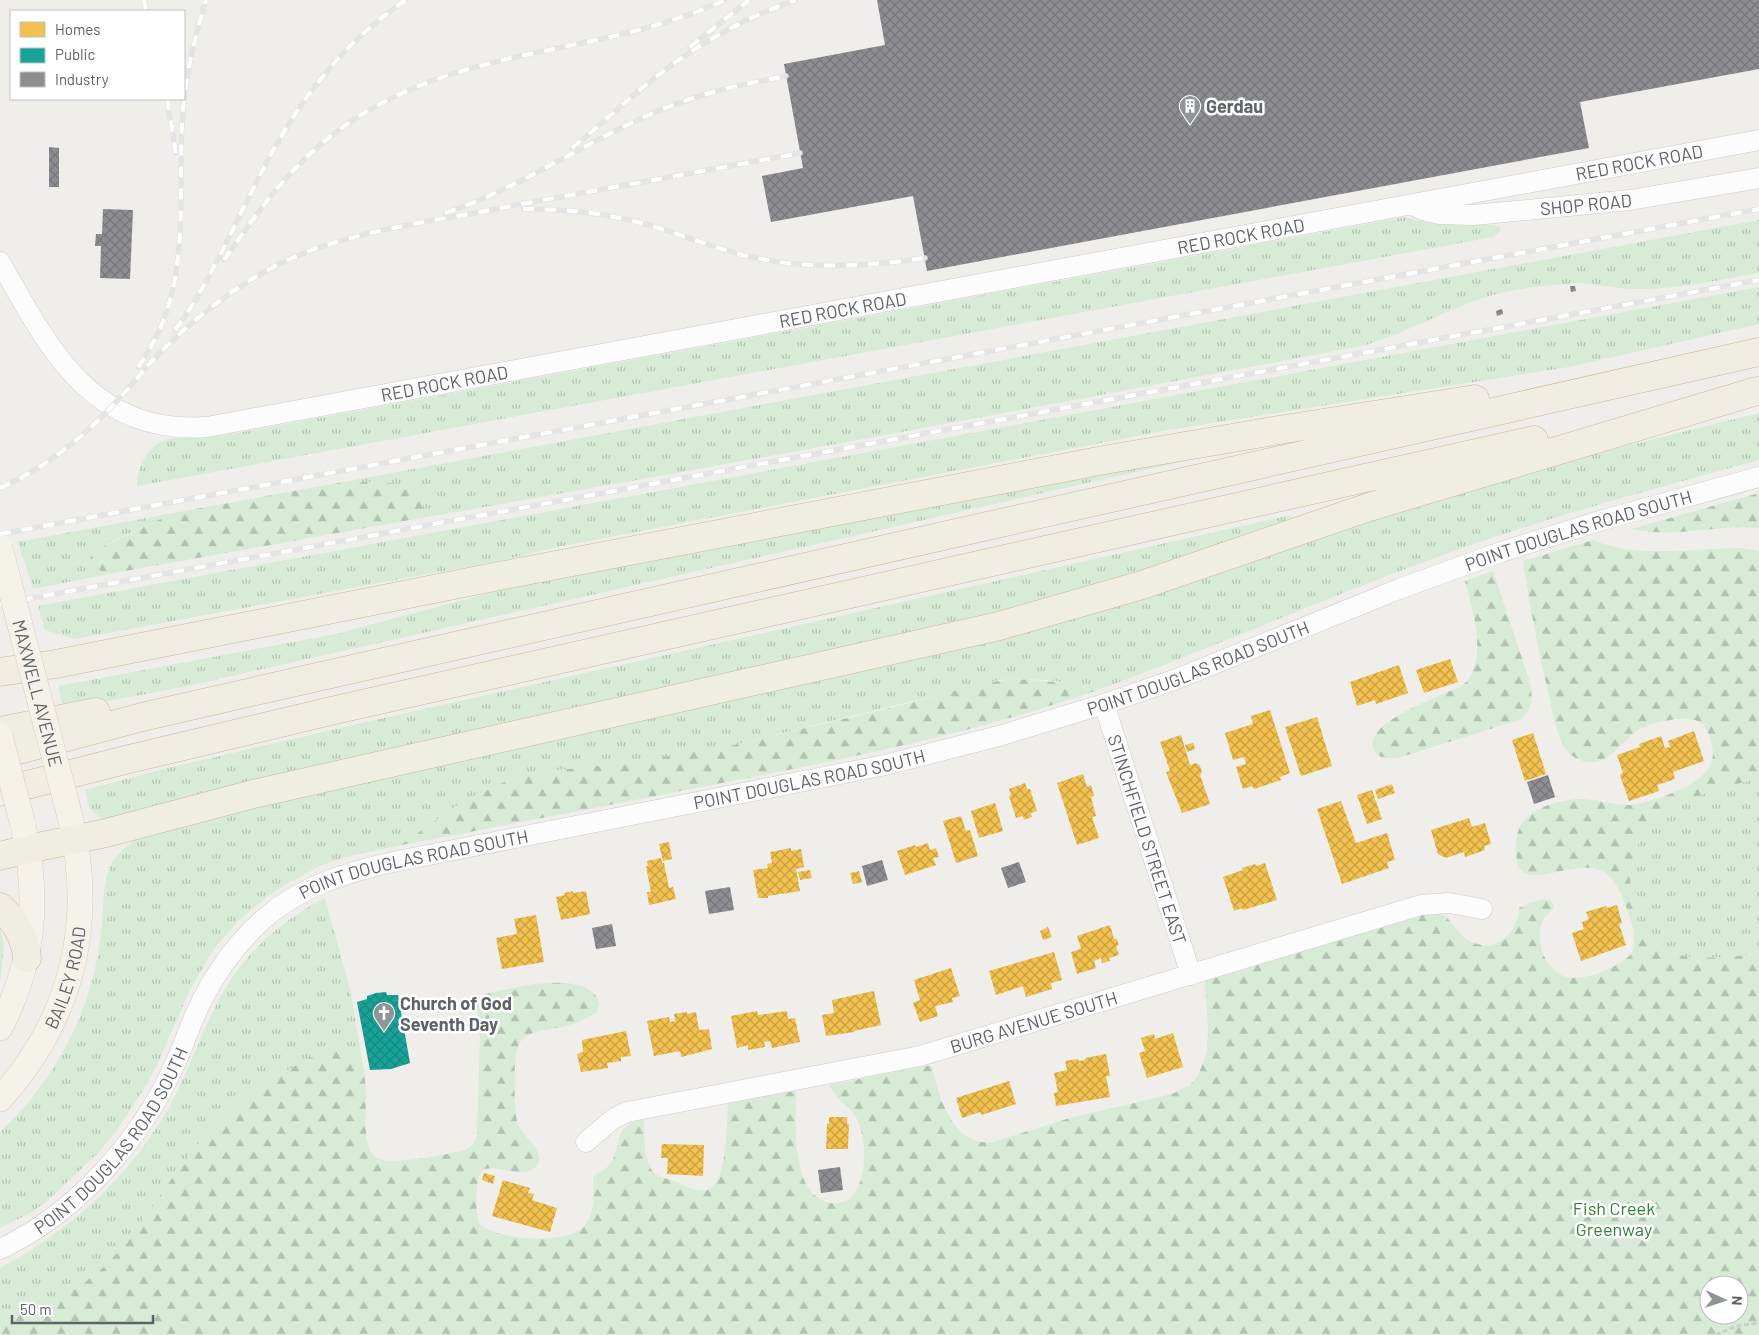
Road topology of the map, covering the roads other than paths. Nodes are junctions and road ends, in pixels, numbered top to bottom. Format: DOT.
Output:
graph roads {
  1 [pos="1759,140"];
  2 [pos="1759,178"];
  3 [pos="1412,204"];
  4 [pos="0,262"];
  5 [pos="1751,354"];
  6 [pos="1758,391"];
  7 [pos="1759,477"];
  8 [pos="0,548"];
  9 [pos="32,668"];
  10 [pos="0,672"];
  11 [pos="313,678"];
  12 [pos="1104,704"];
  13 [pos="0,730"];
  14 [pos="0,736"];
  15 [pos="0,754"];
  16 [pos="0,792"];
  17 [pos="26,837"];
  18 [pos="76,839"];
  19 [pos="0,856"];
  20 [pos="0,907"];
  21 [pos="1482,909"];
  22 [pos="27,958"];
  23 [pos="1191,975"];
  24 [pos="0,1028"];
  25 [pos="0,1099"];
  26 [pos="586,1142"];
  27 [pos="0,1249"];
  1 -- 3 [label="street, RED ROCK ROAD"];
  2 -- 3 [label="street, SHOP ROAD"];
  3 -- 4 [label="street, RED ROCK ROAD"];
  5 -- 9 [label="highway"];
  5 -- 11 [label="highway"];
  6 -- 16 [label="highway"];
  6 -- 18 [label="highway"];
  7 -- 12 [label="street, POINT DOUGLAS ROAD SOUTH"];
  8 -- 9 [label="main road, MAXWELL AVENUE, bridge"];
  9 -- 10 [label="highway"];
  9 -- 18 [label="main road, MAXWELL AVENUE, bridge"];
  11 -- 13 [label="highway"];
  11 -- 15 [label="highway"];
  12 -- 23 [label="street, STINCHFIELD STREET EAST"];
  12 -- 27 [label="street, POINT DOUGLAS ROAD SOUTH"];
  14 -- 17 [label="main road, bridge"];
  17 -- 18 [label="highway"];
  17 -- 19 [label="highway"];
  17 -- 22 [label="main road"];
  18 -- 25 [label="main road, BAILEY ROAD"];
  20 -- 22 [label="highway"];
  21 -- 23 [label="street, BURG AVENUE SOUTH"];
  22 -- 24 [label="main road"];
  23 -- 26 [label="street, BURG AVENUE SOUTH"];
}
